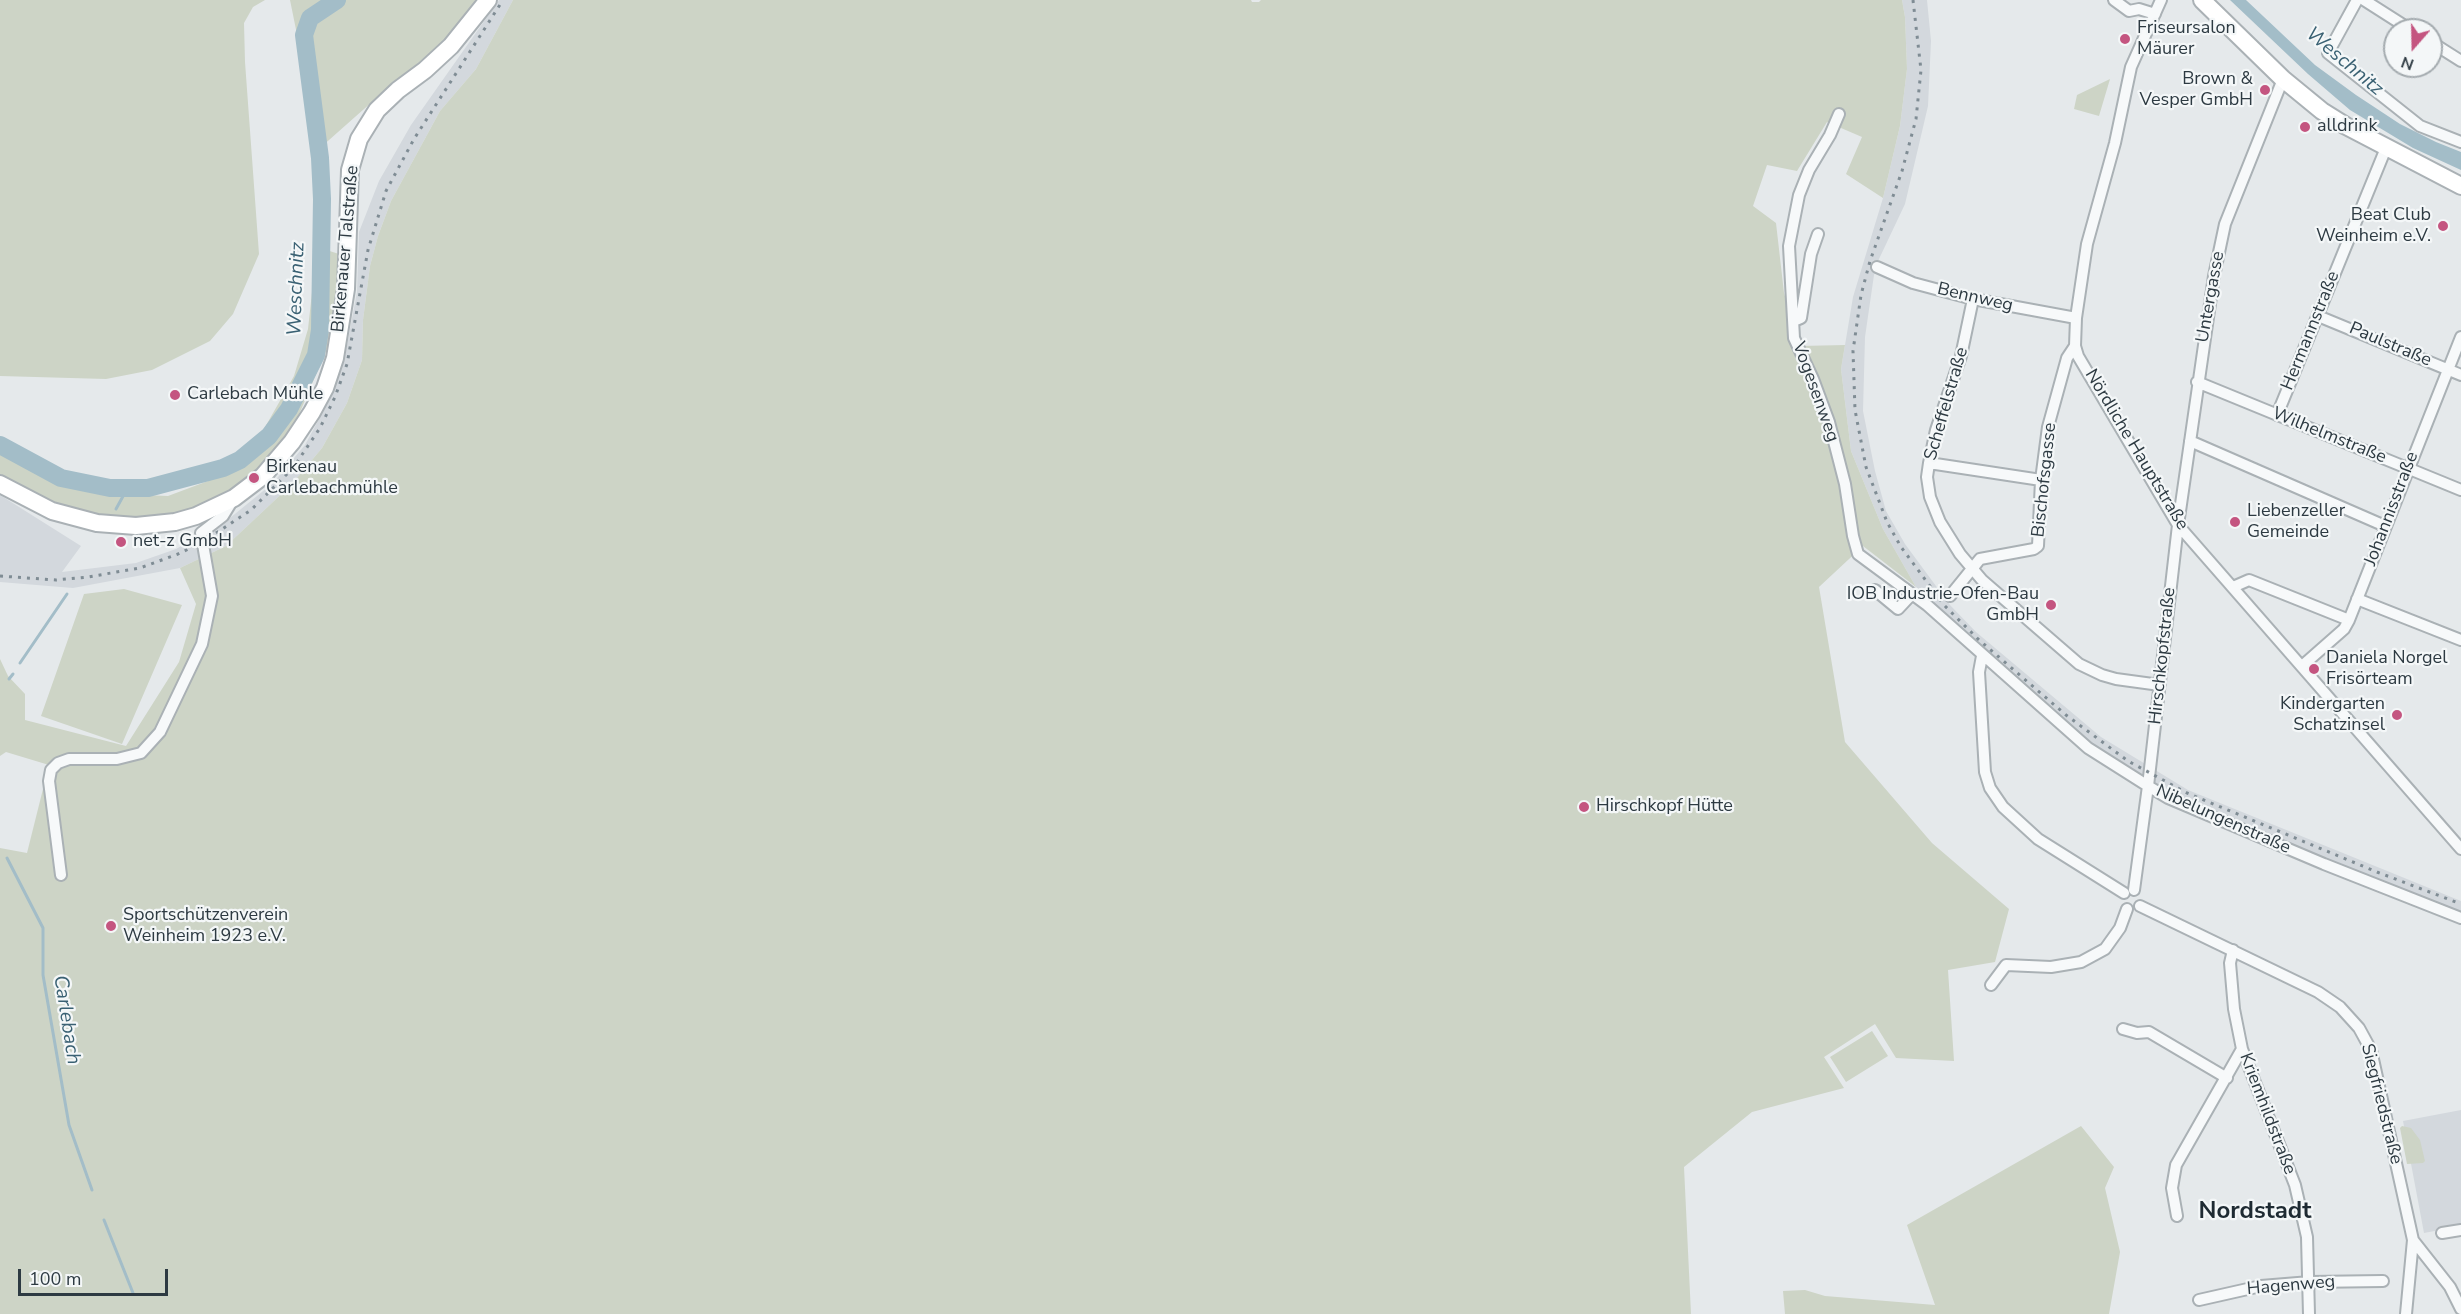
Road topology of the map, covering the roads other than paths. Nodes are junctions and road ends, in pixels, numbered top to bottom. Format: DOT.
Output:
graph roads {
  1 [pos="488,0"];
  2 [pos="2114,0"];
  3 [pos="2161,0"];
  4 [pos="2202,0"];
  5 [pos="2357,0"];
  6 [pos="2364,0"];
  7 [pos="2155,14"];
  8 [pos="2393,18"];
  9 [pos="2443,50"];
  10 [pos="2461,61"];
  11 [pos="2283,79"];
  12 [pos="1839,114"];
  13 [pos="2461,142"];
  14 [pos="2386,148"];
  15 [pos="2461,186"];
  16 [pos="1818,234"];
  17 [pos="1877,267"];
  18 [pos="1973,299"];
  19 [pos="2318,316"];
  20 [pos="2076,318"];
  21 [pos="1794,321"];
  22 [pos="2461,337"];
  23 [pos="2076,346"];
  24 [pos="2447,369"];
  25 [pos="2461,375"];
  26 [pos="2197,382"];
  27 [pos="2277,415"];
  28 [pos="2190,441"];
  29 [pos="1929,463"];
  30 [pos="2408,468"];
  31 [pos="2041,480"];
  32 [pos="0,484"];
  33 [pos="2461,490"];
  34 [pos="234,498"];
  35 [pos="2178,525"];
  36 [pos="2385,526"];
  37 [pos="1852,536"];
  38 [pos="1972,569"];
  39 [pos="2233,587"];
  40 [pos="1875,590"];
  41 [pos="1912,594"];
  42 [pos="1950,596"];
  43 [pos="2357,599"];
  44 [pos="2349,620"];
  45 [pos="2461,640"];
  46 [pos="1982,656"];
  47 [pos="2302,666"];
  48 [pos="2160,685"];
  49 [pos="2148,786"];
  50 [pos="2461,849"];
  51 [pos="61,875"];
  52 [pos="2129,892"];
  53 [pos="2140,906"];
  54 [pos="2127,909"];
  55 [pos="2461,918"];
  56 [pos="2233,950"];
  57 [pos="1991,985"];
  58 [pos="2123,1029"];
  59 [pos="2242,1049"];
  60 [pos="2227,1078"];
  61 [pos="2177,1216"];
  62 [pos="2461,1230"];
  63 [pos="2442,1233"];
  64 [pos="2412,1240"];
  65 [pos="2383,1281"];
  66 [pos="2310,1282"];
  67 [pos="2199,1300"];
  68 [pos="2461,1309"];
  69 [pos="2308,1314"];
  70 [pos="2406,1314"];
  1 -- 34 [label="main road, Birkenauer Talstraße"];
  2 -- 7 [label="street"];
  3 -- 7 [label="street, Nördliche Hauptstraße"];
  4 -- 11 [label="main road"];
  5 -- 13 [label="street"];
  6 -- 8 [label="street"];
  7 -- 20 [label="street, Nördliche Hauptstraße"];
  9 -- 10 [label="street"];
  11 -- 14 [label="main road"];
  11 -- 26 [label="street, Untergasse"];
  12 -- 21 [label="street, Vogesenweg"];
  14 -- 15 [label="main road"];
  14 -- 19 [label="street, Hermannstraße"];
  16 -- 21 [label="street"];
  17 -- 18 [label="street, Bennweg"];
  18 -- 20 [label="street, Bennweg"];
  18 -- 29 [label="street, Scheffelstraße"];
  19 -- 24 [label="street, Paulstraße"];
  19 -- 27 [label="street, Hermannstraße"];
  20 -- 23 [label="street, Nördliche Hauptstraße"];
  21 -- 37 [label="street, Vogesenweg"];
  22 -- 24 [label="street, Johannisstraße"];
  23 -- 31 [label="street, Bischofsgasse"];
  23 -- 35 [label="street, Nördliche Hauptstraße"];
  24 -- 25 [label="street, Paulstraße"];
  24 -- 30 [label="street, Johannisstraße"];
  26 -- 27 [label="street, Wilhelmstraße"];
  26 -- 28 [label="street, Untergasse"];
  27 -- 30 [label="street, Wilhelmstraße"];
  28 -- 35 [label="street, Untergasse"];
  28 -- 36 [label="street"];
  29 -- 31 [label="street"];
  29 -- 38 [label="street, Scheffelstraße"];
  30 -- 33 [label="street, Wilhelmstraße"];
  30 -- 36 [label="street, Johannisstraße"];
  31 -- 38 [label="street, Bischofsgasse"];
  32 -- 34 [label="main road, Birkenauer Talstraße"];
  34 -- 51 [label="street"];
  35 -- 39 [label="street, Nördliche Hauptstraße"];
  35 -- 48 [label="street, Hirschkopfstraße"];
  36 -- 43 [label="street, Johannisstraße"];
  37 -- 41 [label="street, Nibelungenstraße"];
  38 -- 42 [label="street"];
  38 -- 48 [label="street, Scheffelstraße"];
  39 -- 44 [label="street"];
  39 -- 47 [label="street, Nördliche Hauptstraße"];
  40 -- 41 [label="street"];
  41 -- 46 [label="street, Nibelungenstraße"];
  43 -- 44 [label="street, Johannisstraße"];
  43 -- 45 [label="street"];
  44 -- 47 [label="street, Johannisstraße"];
  46 -- 49 [label="street, Nibelungenstraße"];
  46 -- 52 [label="street"];
  47 -- 50 [label="street, Nördliche Hauptstraße"];
  48 -- 49 [label="street, Hirschkopfstraße"];
  49 -- 52 [label="street, Hirschkopfstraße"];
  49 -- 55 [label="street, Nibelungenstraße"];
  52 -- 53 [label="street"];
  52 -- 54 [label="street"];
  53 -- 54 [label="street"];
  53 -- 56 [label="street, Siegfriedstraße"];
  54 -- 57 [label="street"];
  56 -- 59 [label="street, Kriemhildstraße"];
  56 -- 64 [label="street, Siegfriedstraße"];
  58 -- 60 [label="street"];
  59 -- 60 [label="street"];
  59 -- 66 [label="street, Kriemhildstraße"];
  60 -- 61 [label="street"];
  62 -- 63 [label="street"];
  64 -- 68 [label="street, Siegfriedstraße"];
  64 -- 70 [label="street"];
  65 -- 66 [label="street, Hagenweg"];
  66 -- 67 [label="street, Hagenweg"];
  66 -- 69 [label="street, Kriemhildstraße"];
}
